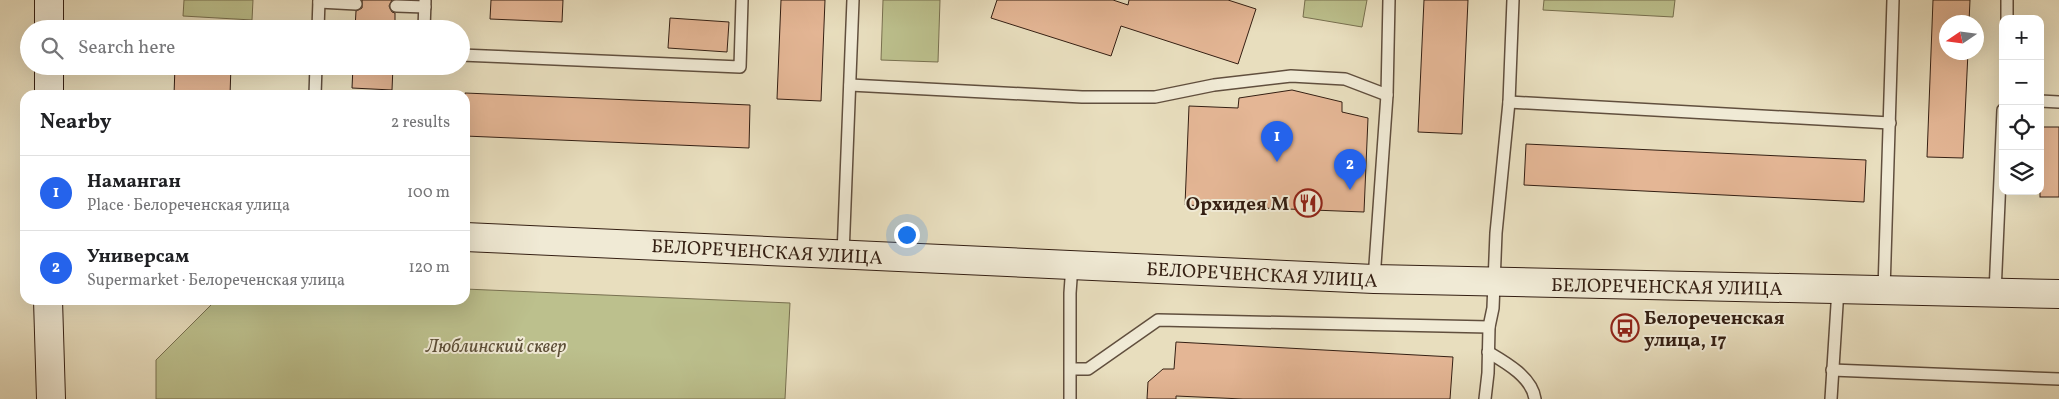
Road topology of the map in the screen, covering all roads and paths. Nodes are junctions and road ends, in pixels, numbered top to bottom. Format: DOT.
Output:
graph roads {
  1 [pos="49,0"];
  2 [pos="742,0"];
  3 [pos="853,0"];
  4 [pos="1389,0"];
  5 [pos="1513,0"];
  6 [pos="1893,0"];
  7 [pos="2007,0"];
  8 [pos="319,1"];
  9 [pos="356,4"];
  10 [pos="425,4"];
  11 [pos="396,6"];
  12 [pos="2007,15"];
  13 [pos="49,20"];
  14 [pos="318,20"];
  15 [pos="424,20"];
  16 [pos="470,55"];
  17 [pos="49,75"];
  18 [pos="316,75"];
  19 [pos="850,85"];
  20 [pos="49,90"];
  21 [pos="315,90"];
  22 [pos="1387,95"];
  23 [pos="2044,101"];
  24 [pos="1508,102"];
  25 [pos="2059,102"];
  26 [pos="1890,123"];
  27 [pos="2001,150"];
  28 [pos="470,237"];
  29 [pos="843,255"];
  30 [pos="1072,265"];
  31 [pos="1374,279"];
  32 [pos="1494,282"];
  33 [pos="1838,289"];
  34 [pos="1884,290"];
  35 [pos="1995,293"];
  36 [pos="2059,294"];
  37 [pos="48,305"];
  38 [pos="1489,326"];
  39 [pos="1488,352"];
  40 [pos="1071,369"];
  41 [pos="1832,370"];
  42 [pos="2059,379"];
  43 [pos="51,399"];
  44 [pos="1070,399"];
  45 [pos="1485,399"];
  46 [pos="1535,399"];
  47 [pos="1831,399"];
  1 -- 13 [label="street"];
  2 -- 16 [label="lane"];
  3 -- 19 [label="lane"];
  4 -- 22 [label="lane"];
  5 -- 24 [label="lane"];
  6 -- 26 [label="lane"];
  7 -- 12 [label="lane"];
  8 -- 9 [label="lane"];
  8 -- 14 [label="lane"];
  10 -- 11 [label="lane"];
  10 -- 15 [label="lane"];
  17 -- 20 [label="street"];
  18 -- 21 [label="lane"];
  19 -- 22 [label="lane"];
  19 -- 29 [label="lane"];
  22 -- 31 [label="lane"];
  23 -- 25 [label="lane"];
  24 -- 26 [label="lane"];
  24 -- 32 [label="lane"];
  26 -- 34 [label="lane"];
  27 -- 35 [label="lane"];
  28 -- 29 [label="street, БЕЛОРЕЧЕНСКАЯ УЛИЦА"];
  29 -- 30 [label="street, БЕЛОРЕЧЕНСКАЯ УЛИЦА"];
  30 -- 31 [label="street, БЕЛОРЕЧЕНСКАЯ УЛИЦА"];
  30 -- 40 [label="lane"];
  31 -- 32 [label="street, БЕЛОРЕЧЕНСКАЯ УЛИЦА"];
  32 -- 33 [label="street, БЕЛОРЕЧЕНСКАЯ УЛИЦА"];
  32 -- 38 [label="lane"];
  33 -- 34 [label="street, БЕЛОРЕЧЕНСКАЯ УЛИЦА"];
  33 -- 41 [label="lane"];
  34 -- 35 [label="street, БЕЛОРЕЧЕНСКАЯ УЛИЦА"];
  35 -- 36 [label="street, БЕЛОРЕЧЕНСКАЯ УЛИЦА"];
  37 -- 43 [label="street"];
  38 -- 39 [label="lane"];
  38 -- 40 [label="lane"];
  39 -- 45 [label="lane"];
  39 -- 46 [label="lane"];
  40 -- 44 [label="lane"];
  41 -- 42 [label="lane"];
  41 -- 47 [label="lane"];
}
